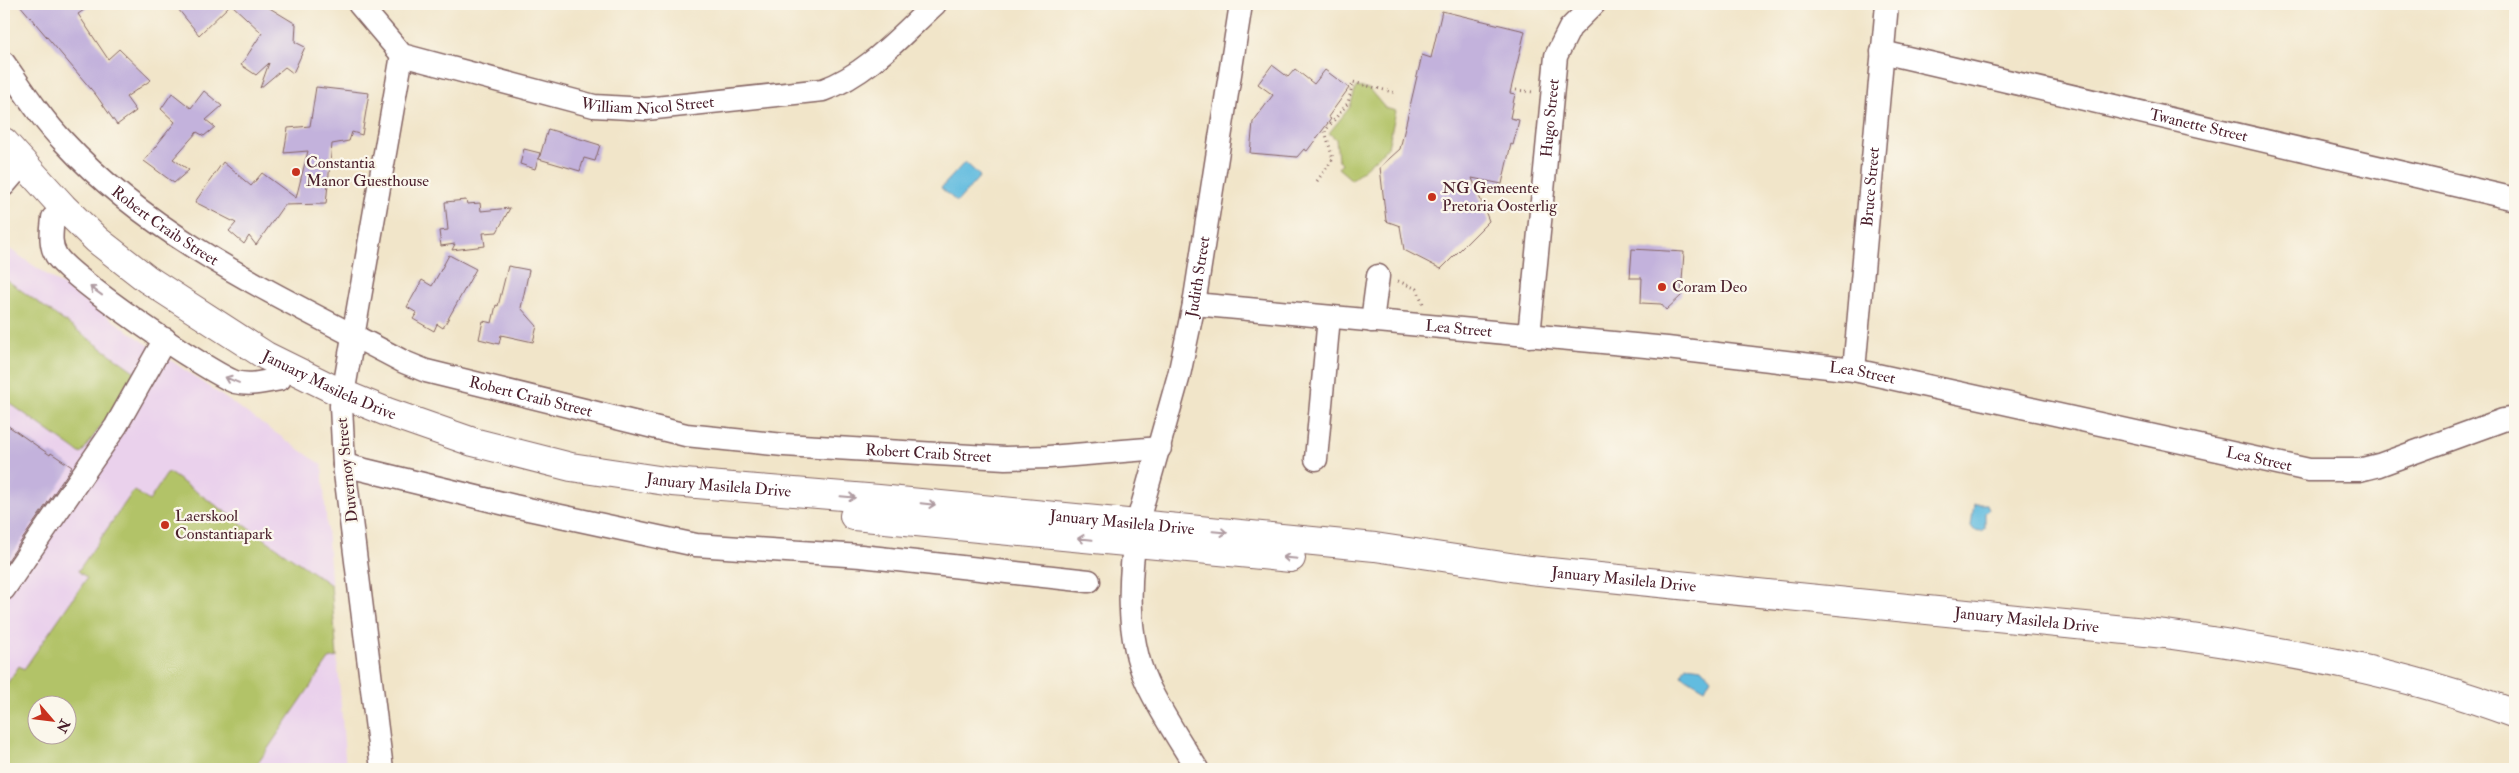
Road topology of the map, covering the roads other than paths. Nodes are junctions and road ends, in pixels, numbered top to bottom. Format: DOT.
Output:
graph roads {
  1 [pos="359,4"];
  2 [pos="935,4"];
  3 [pos="1241,4"];
  4 [pos="1594,4"];
  5 [pos="1887,4"];
  6 [pos="1882,52"];
  7 [pos="402,54"];
  8 [pos="4,63"];
  9 [pos="4,142"];
  10 [pos="10,172"];
  11 [pos="2515,199"];
  12 [pos="53,218"];
  13 [pos="1378,276"];
  14 [pos="1194,304"];
  15 [pos="1329,317"];
  16 [pos="1372,321"];
  17 [pos="352,334"];
  18 [pos="1529,336"];
  19 [pos="165,339"];
  20 [pos="1854,370"];
  21 [pos="280,379"];
  22 [pos="342,400"];
  23 [pos="2515,418"];
  24 [pos="1160,448"];
  25 [pos="1316,459"];
  26 [pos="344,466"];
  27 [pos="1135,534"];
  28 [pos="1089,582"];
  29 [pos="4,589"];
  30 [pos="2515,714"];
  31 [pos="382,769"];
  32 [pos="1197,769"];
  1 -- 7 [label="street"];
  2 -- 7 [label="street, William Nicol Street"];
  3 -- 14 [label="street, Judith Street"];
  4 -- 18 [label="street, Hugo Street"];
  5 -- 6 [label="street, Bruce Street"];
  6 -- 11 [label="street, Twanette Street"];
  6 -- 20 [label="street, Bruce Street"];
  7 -- 17 [label="street, Duvernoy Street"];
  8 -- 17 [label="street, Robert Craib Street"];
  9 -- 10 [label="main road, January Masilela Drive"];
  10 -- 12 [label="main road, January Masilela Drive"];
  10 -- 22 [label="main road, January Masilela Drive"];
  19 -- 12 [label="street, one-way"];
  12 -- 21 [label="main road, January Masilela Drive"];
  13 -- 16 [label="street"];
  14 -- 15 [label="street, Lea Street"];
  14 -- 24 [label="street, Judith Street"];
  15 -- 16 [label="street, Lea Street"];
  15 -- 25 [label="street"];
  16 -- 18 [label="street, Lea Street"];
  17 -- 22 [label="street, Duvernoy Street"];
  17 -- 24 [label="street, Robert Craib Street"];
  18 -- 20 [label="street, Lea Street"];
  21 -- 19 [label="street, one-way"];
  19 -- 29 [label="street"];
  20 -- 23 [label="street, Lea Street"];
  21 -- 22 [label="main road, January Masilela Drive"];
  22 -- 26 [label="street, Duvernoy Street"];
  22 -- 27 [label="main road, January Masilela Drive"];
  24 -- 27 [label="street, Judith Street"];
  26 -- 28 [label="street"];
  26 -- 31 [label="street, Duvernoy Street"];
  27 -- 30 [label="main road, January Masilela Drive"];
  27 -- 32 [label="street, Judith Street"];
}
